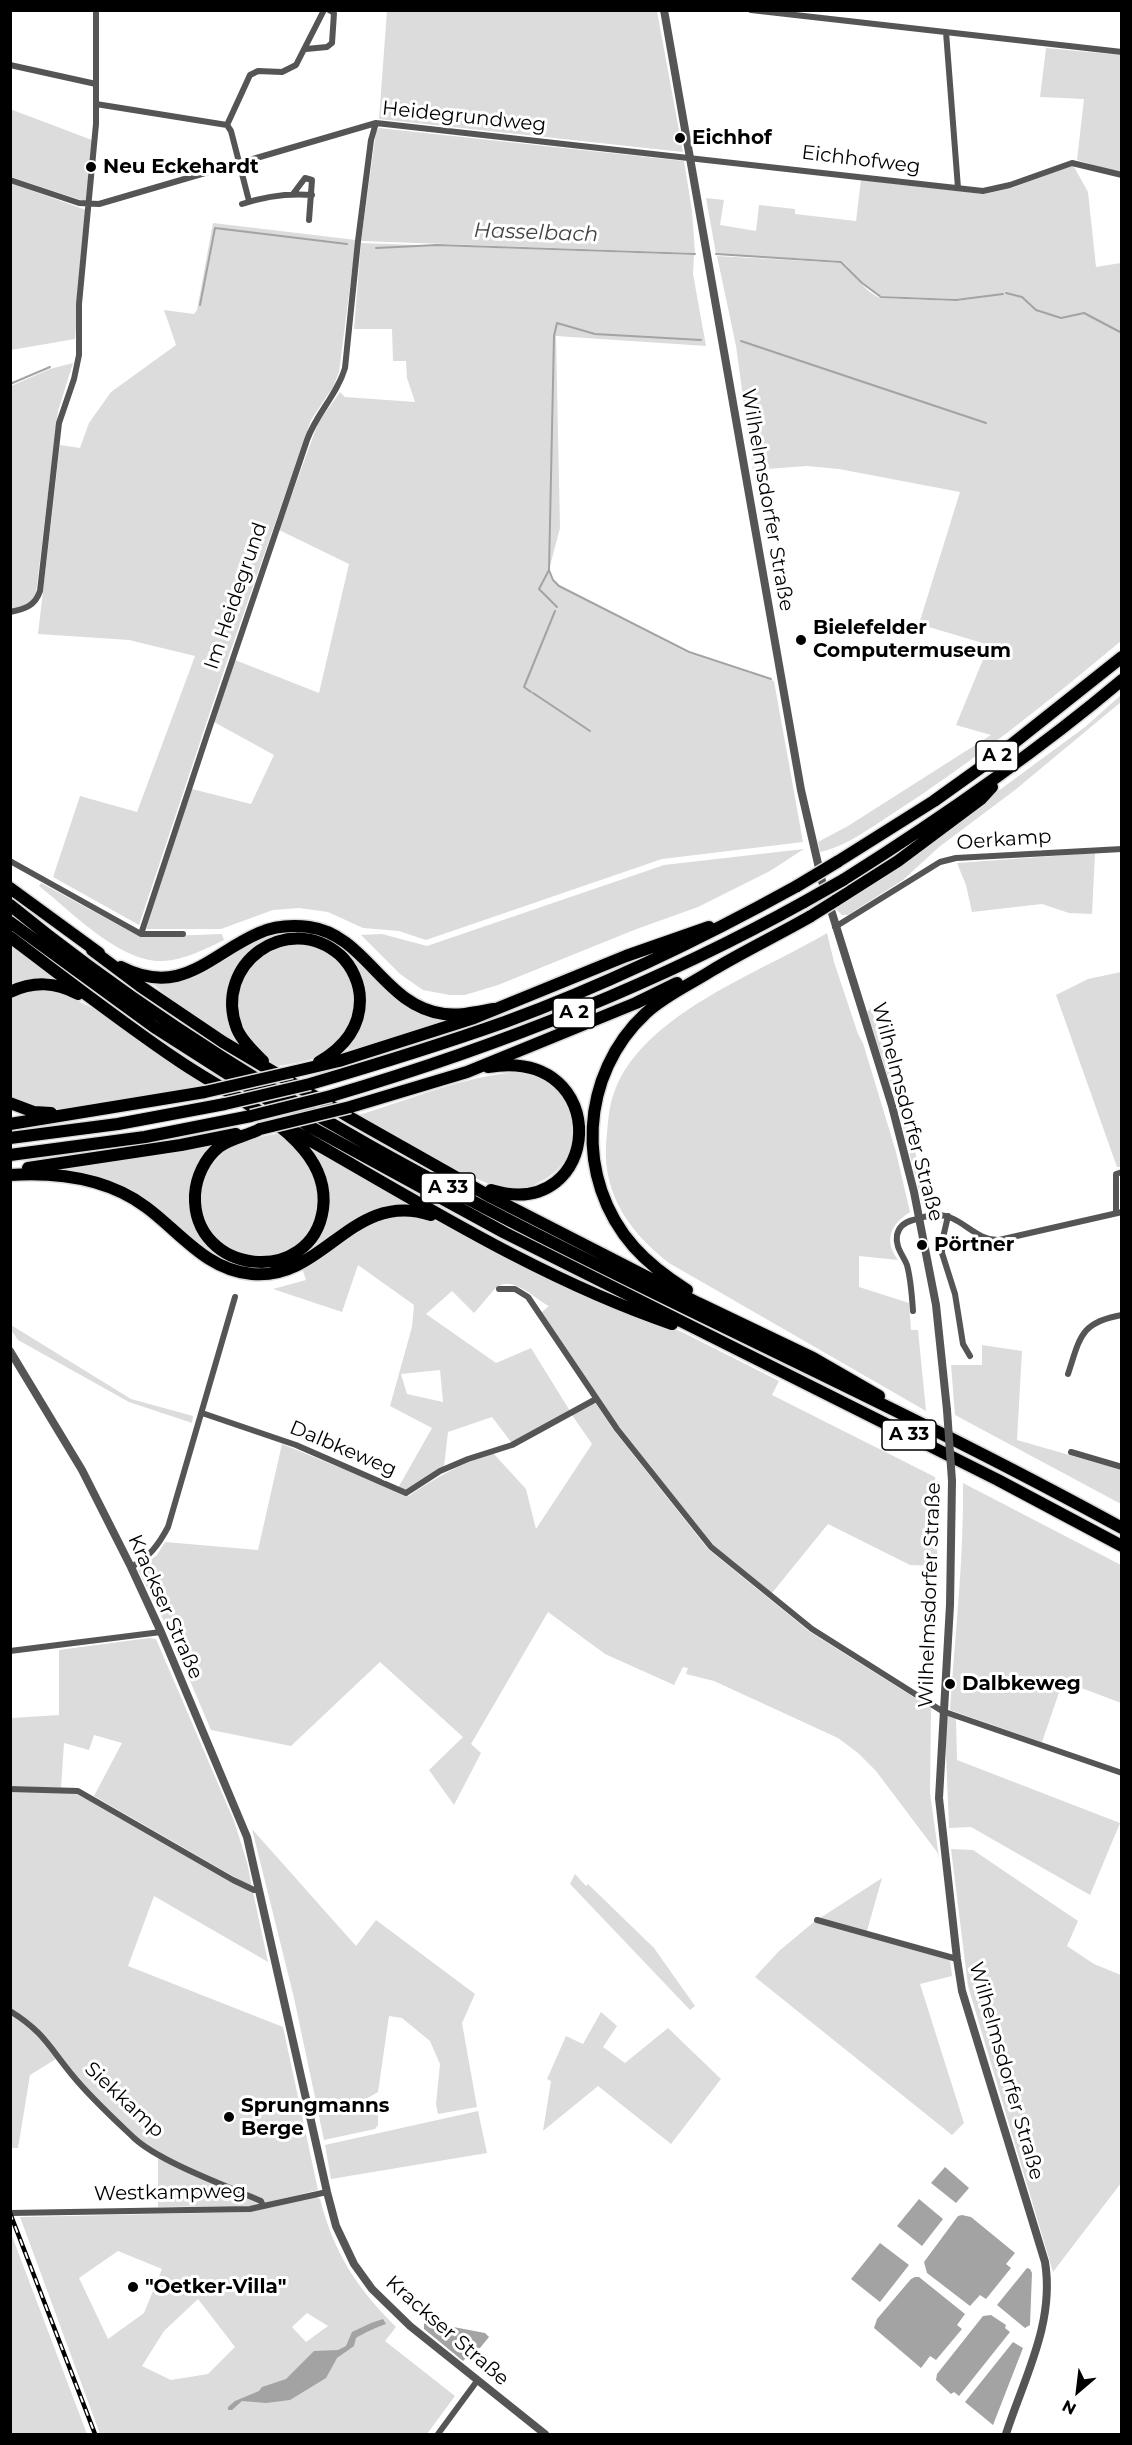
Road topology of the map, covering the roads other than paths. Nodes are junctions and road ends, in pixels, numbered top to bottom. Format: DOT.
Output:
graph roads {
  1 [pos="96,10"];
  2 [pos="324,10"];
  3 [pos="329,10"];
  4 [pos="664,10"];
  5 [pos="751,10"];
  6 [pos="946,32"];
  7 [pos="306,49"];
  8 [pos="1122,52"];
  9 [pos="10,65"];
  10 [pos="96,84"];
  11 [pos="96,104"];
  12 [pos="376,123"];
  13 [pos="227,125"];
  14 [pos="690,157"];
  15 [pos="238,162"];
  16 [pos="1122,175"];
  17 [pos="10,180"];
  18 [pos="958,188"];
  19 [pos="293,194"];
  20 [pos="312,195"];
  21 [pos="249,201"];
  22 [pos="242,204"];
  23 [pos="90,205"];
  24 [pos="309,220"];
  25 [pos="10,612"];
  26 [pos="1122,657"];
  27 [pos="1122,680"];
  28 [pos="1005,772"];
  29 [pos="1122,849"];
  30 [pos="10,861"];
  31 [pos="10,888"];
  32 [pos="10,905"];
  33 [pos="736,919"];
  34 [pos="10,922"];
  35 [pos="835,927"];
  36 [pos="141,934"];
  37 [pos="183,934"];
  38 [pos="10,937"];
  39 [pos="92,950"];
  40 [pos="721,964"];
  41 [pos="10,992"];
  42 [pos="494,1009"];
  43 [pos="109,1011"];
  44 [pos="298,1070"];
  45 [pos="466,1072"];
  46 [pos="306,1087"];
  47 [pos="10,1103"];
  48 [pos="250,1111"];
  49 [pos="73,1114"];
  50 [pos="10,1124"];
  51 [pos="260,1129"];
  52 [pos="10,1138"];
  53 [pos="10,1155"];
  54 [pos="10,1172"];
  55 [pos="1122,1172"];
  56 [pos="468,1183"];
  57 [pos="1119,1213"];
  58 [pos="948,1216"];
  59 [pos="920,1218"];
  60 [pos="455,1224"];
  61 [pos="499,1288"];
  62 [pos="235,1297"];
  63 [pos="913,1311"];
  64 [pos="1122,1315"];
  65 [pos="736,1321"];
  66 [pos="724,1343"];
  67 [pos="10,1351"];
  68 [pos="970,1356"];
  69 [pos="1068,1374"];
  70 [pos="596,1399"];
  71 [pos="202,1413"];
  72 [pos="914,1421"];
  73 [pos="1071,1452"];
  74 [pos="1122,1467"];
  75 [pos="1122,1528"];
  76 [pos="1122,1546"];
  77 [pos="131,1567"];
  78 [pos="161,1632"];
  79 [pos="10,1651"];
  80 [pos="942,1711"];
  81 [pos="1122,1773"];
  82 [pos="10,1789"];
  83 [pos="260,1890"];
  84 [pos="817,1920"];
  85 [pos="957,1959"];
  86 [pos="10,2011"];
  87 [pos="327,2192"];
  88 [pos="263,2206"];
  89 [pos="10,2213"];
  90 [pos="477,2381"];
  91 [pos="438,2434"];
  92 [pos="545,2434"];
  93 [pos="1006,2434"];
  1 -- 10 [label="street"];
  2 -- 7 [label="street"];
  3 -- 7 [label="street"];
  4 -- 14 [label="street, Wilhelmsdorfer Straße"];
  5 -- 6 [label="street"];
  6 -- 8 [label="street"];
  6 -- 18 [label="street"];
  7 -- 13 [label="street"];
  9 -- 10 [label="street"];
  10 -- 11 [label="street"];
  11 -- 13 [label="street"];
  11 -- 23 [label="street"];
  12 -- 14 [label="street, Heidegrundweg"];
  12 -- 15 [label="street, Heidegrundweg"];
  12 -- 36 [label="street, Im Heidegrund"];
  13 -- 15 [label="street"];
  14 -- 18 [label="street, Eichhofweg"];
  14 -- 35 [label="street, Wilhelmsdorfer Straße"];
  15 -- 21 [label="street"];
  15 -- 23 [label="street, Heidegrundweg"];
  16 -- 18 [label="street, Eichhofweg"];
  17 -- 23 [label="street"];
  19 -- 20 [label="street"];
  19 -- 20 [label="street"];
  19 -- 21 [label="street"];
  20 -- 24 [label="street"];
  21 -- 22 [label="street"];
  23 -- 25 [label="street"];
  26 -- 33 [label="highway, A 2, bridge"];
  27 -- 28 [label="highway, A 2"];
  28 -- 40 [label="highway, bridge"];
  28 -- 48 [label="highway, A 2, bridge"];
  29 -- 35 [label="street, Oerkamp"];
  30 -- 36 [label="street"];
  31 -- 39 [label="highway"];
  32 -- 72 [label="highway, A 33"];
  33 -- 42 [label="highway"];
  33 -- 46 [label="highway, A 2"];
  34 -- 66 [label="highway, A 33"];
  35 -- 59 [label="street, Wilhelmsdorfer Straße"];
  36 -- 37 [label="street"];
  38 -- 43 [label="highway"];
  39 -- 42 [label="highway"];
  39 -- 46 [label="highway"];
  40 -- 45 [label="highway"];
  40 -- 65 [label="highway"];
  41 -- 43 [label="highway"];
  42 -- 44 [label="highway"];
  43 -- 48 [label="highway"];
  44 -- 46 [label="highway"];
  44 -- 49 [label="highway, bridge"];
  45 -- 51 [label="highway, bridge"];
  45 -- 56 [label="highway"];
  46 -- 52 [label="highway, A 2, bridge"];
  46 -- 56 [label="highway"];
  47 -- 49 [label="highway"];
  48 -- 51 [label="highway"];
  48 -- 53 [label="highway, A 2"];
  48 -- 60 [label="highway"];
  49 -- 50 [label="highway"];
  51 -- 54 [label="highway"];
  54 -- 60 [label="highway"];
  55 -- 57 [label="street"];
  56 -- 65 [label="highway"];
  57 -- 58 [label="street"];
  58 -- 59 [label="street"];
  58 -- 68 [label="street"];
  59 -- 63 [label="street"];
  59 -- 80 [label="street, Wilhelmsdorfer Straße, bridge"];
  60 -- 66 [label="highway"];
  61 -- 70 [label="street"];
  62 -- 71 [label="street"];
  64 -- 69 [label="street"];
  65 -- 72 [label="highway"];
  66 -- 76 [label="highway, A 33"];
  67 -- 77 [label="street, Krackser Straße"];
  70 -- 71 [label="street, Dalbkeweg"];
  70 -- 80 [label="street"];
  71 -- 77 [label="street"];
  72 -- 75 [label="highway, A 33"];
  73 -- 74 [label="street"];
  77 -- 78 [label="street, Krackser Straße"];
  78 -- 79 [label="street"];
  78 -- 83 [label="street, Krackser Straße"];
  80 -- 81 [label="street"];
  80 -- 85 [label="street, Wilhelmsdorfer Straße"];
  82 -- 83 [label="street"];
  83 -- 87 [label="street, Krackser Straße"];
  84 -- 85 [label="street"];
  85 -- 93 [label="street, Wilhelmsdorfer Straße"];
  86 -- 88 [label="street, Siekkamp"];
  87 -- 88 [label="street, Westkampweg"];
  87 -- 90 [label="street, Krackser Straße"];
  88 -- 89 [label="street, Westkampweg"];
  90 -- 91 [label="street"];
  90 -- 92 [label="street, Krackser Straße"];
}
